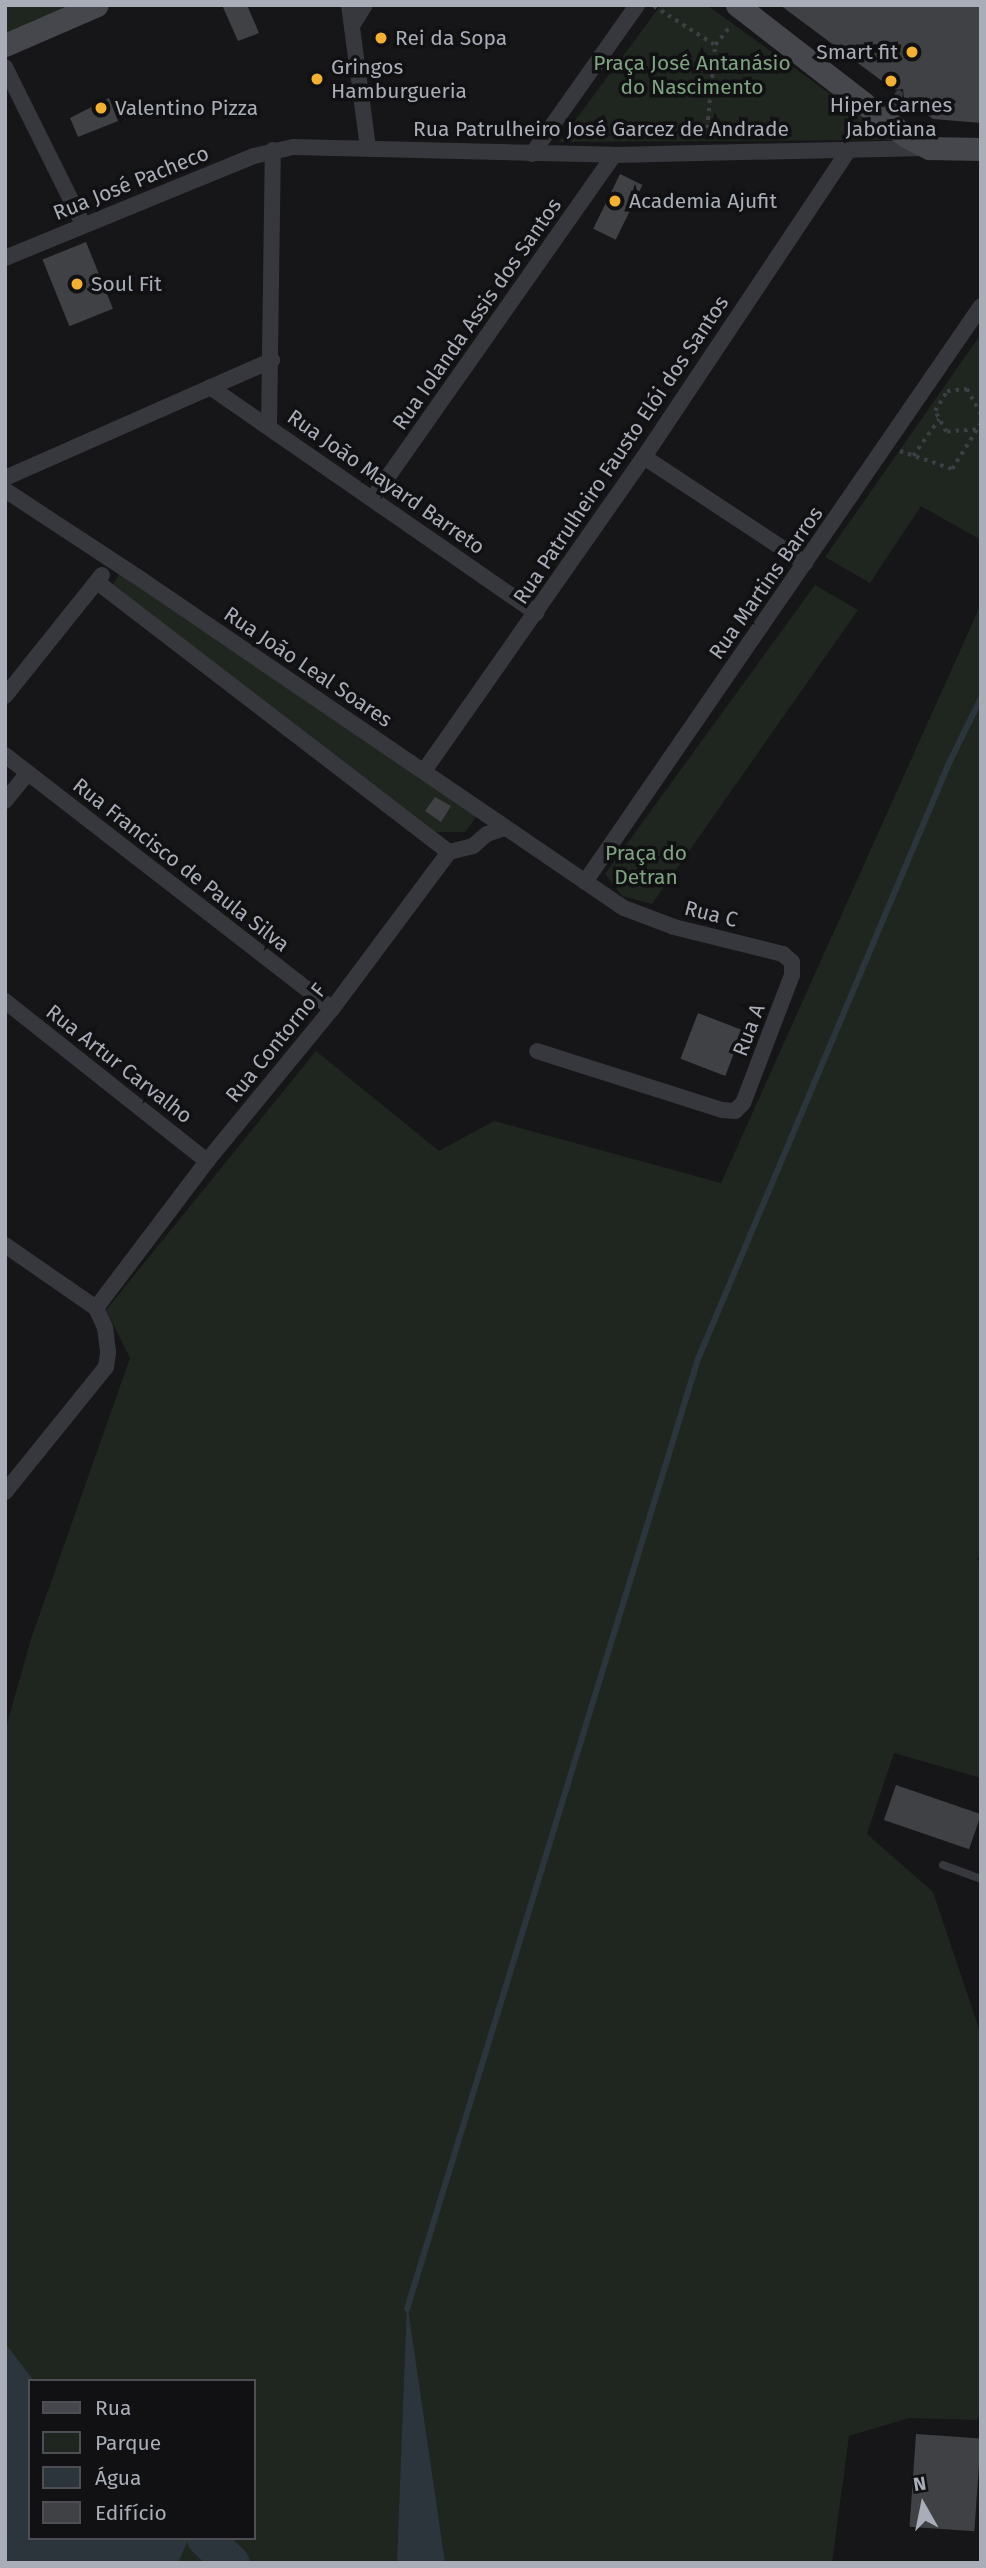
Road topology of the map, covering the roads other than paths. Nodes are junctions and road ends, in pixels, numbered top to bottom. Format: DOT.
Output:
graph roads {
  1 [pos="97,5"];
  2 [pos="349,5"];
  3 [pos="365,5"];
  4 [pos="637,5"];
  5 [pos="740,8"];
  6 [pos="353,24"];
  7 [pos="5,45"];
  8 [pos="5,67"];
  9 [pos="899,94"];
  10 [pos="883,118"];
  11 [pos="368,147"];
  12 [pos="929,148"];
  13 [pos="981,149"];
  14 [pos="273,150"];
  15 [pos="848,151"];
  16 [pos="532,154"];
  17 [pos="614,155"];
  18 [pos="83,224"];
  19 [pos="5,258"];
  20 [pos="981,306"];
  21 [pos="272,360"];
  22 [pos="211,387"];
  23 [pos="269,426"];
  24 [pos="644,457"];
  25 [pos="5,478"];
  26 [pos="5,490"];
  27 [pos="373,498"];
  28 [pos="111,562"];
  29 [pos="806,563"];
  30 [pos="97,582"];
  31 [pos="536,613"];
  32 [pos="5,696"];
  33 [pos="5,755"];
  34 [pos="424,771"];
  35 [pos="28,773"];
  36 [pos="5,801"];
  37 [pos="505,828"];
  38 [pos="449,852"];
  39 [pos="585,882"];
  40 [pos="792,962"];
  41 [pos="5,1001"];
  42 [pos="332,1009"];
  43 [pos="537,1051"];
  44 [pos="207,1161"];
  45 [pos="5,1245"];
  46 [pos="96,1308"];
  47 [pos="5,1492"];
  48 [pos="943,1865"];
  49 [pos="981,1879"];
  1 -- 7 [label="street"];
  2 -- 6 [label="street"];
  3 -- 6 [label="street"];
  4 -- 16 [label="street"];
  5 -- 10 [label="street"];
  6 -- 11 [label="street"];
  8 -- 18 [label="street"];
  9 -- 10 [label="lane"];
  10 -- 12 [label="street"];
  11 -- 14 [label="street, Rua Patrulheiro José Garcez de Andrade"];
  11 -- 16 [label="street, Rua Patrulheiro José Garcez de Andrade"];
  12 -- 13 [label="street"];
  12 -- 15 [label="street, Rua Patrulheiro José Garcez de Andrade"];
  14 -- 18 [label="street, Rua José Pacheco"];
  14 -- 21 [label="street"];
  15 -- 17 [label="street, Rua Patrulheiro José Garcez de Andrade"];
  15 -- 24 [label="street, Rua Patrulheiro Fausto Elói dos Santos"];
  16 -- 17 [label="street, Rua Patrulheiro José Garcez de Andrade"];
  17 -- 27 [label="street, Rua Iolanda Assis dos Santos"];
  18 -- 19 [label="street, Rua José Pacheco"];
  20 -- 29 [label="street, Rua Martins Barros"];
  21 -- 22 [label="street"];
  21 -- 23 [label="street"];
  22 -- 23 [label="street, Rua João Mayard Barreto"];
  22 -- 25 [label="street"];
  23 -- 27 [label="street, Rua João Mayard Barreto"];
  24 -- 29 [label="street"];
  24 -- 31 [label="street, Rua Patrulheiro Fausto Elói dos Santos"];
  26 -- 28 [label="street, Rua João Leal Soares"];
  27 -- 31 [label="street, Rua João Mayard Barreto"];
  28 -- 30 [label="street"];
  28 -- 34 [label="street, Rua João Leal Soares"];
  29 -- 39 [label="street, Rua Martins Barros"];
  30 -- 32 [label="street"];
  30 -- 38 [label="street"];
  31 -- 34 [label="street, Rua Patrulheiro Fausto Elói dos Santos"];
  33 -- 35 [label="street, Rua Francisco de Paula Silva"];
  34 -- 37 [label="street, Rua João Leal Soares"];
  35 -- 36 [label="street"];
  35 -- 42 [label="street, Rua Francisco de Paula Silva"];
  37 -- 38 [label="street"];
  37 -- 39 [label="street, Rua João Leal Soares"];
  38 -- 42 [label="street, Rua Contorno F"];
  39 -- 40 [label="street, Rua C"];
  40 -- 43 [label="street, Rua A"];
  41 -- 44 [label="street, Rua Artur Carvalho"];
  42 -- 44 [label="street, Rua Contorno F"];
  44 -- 46 [label="street, Rua Contorno F"];
  45 -- 46 [label="street"];
  46 -- 47 [label="street"];
  48 -- 49 [label="lane"];
}
